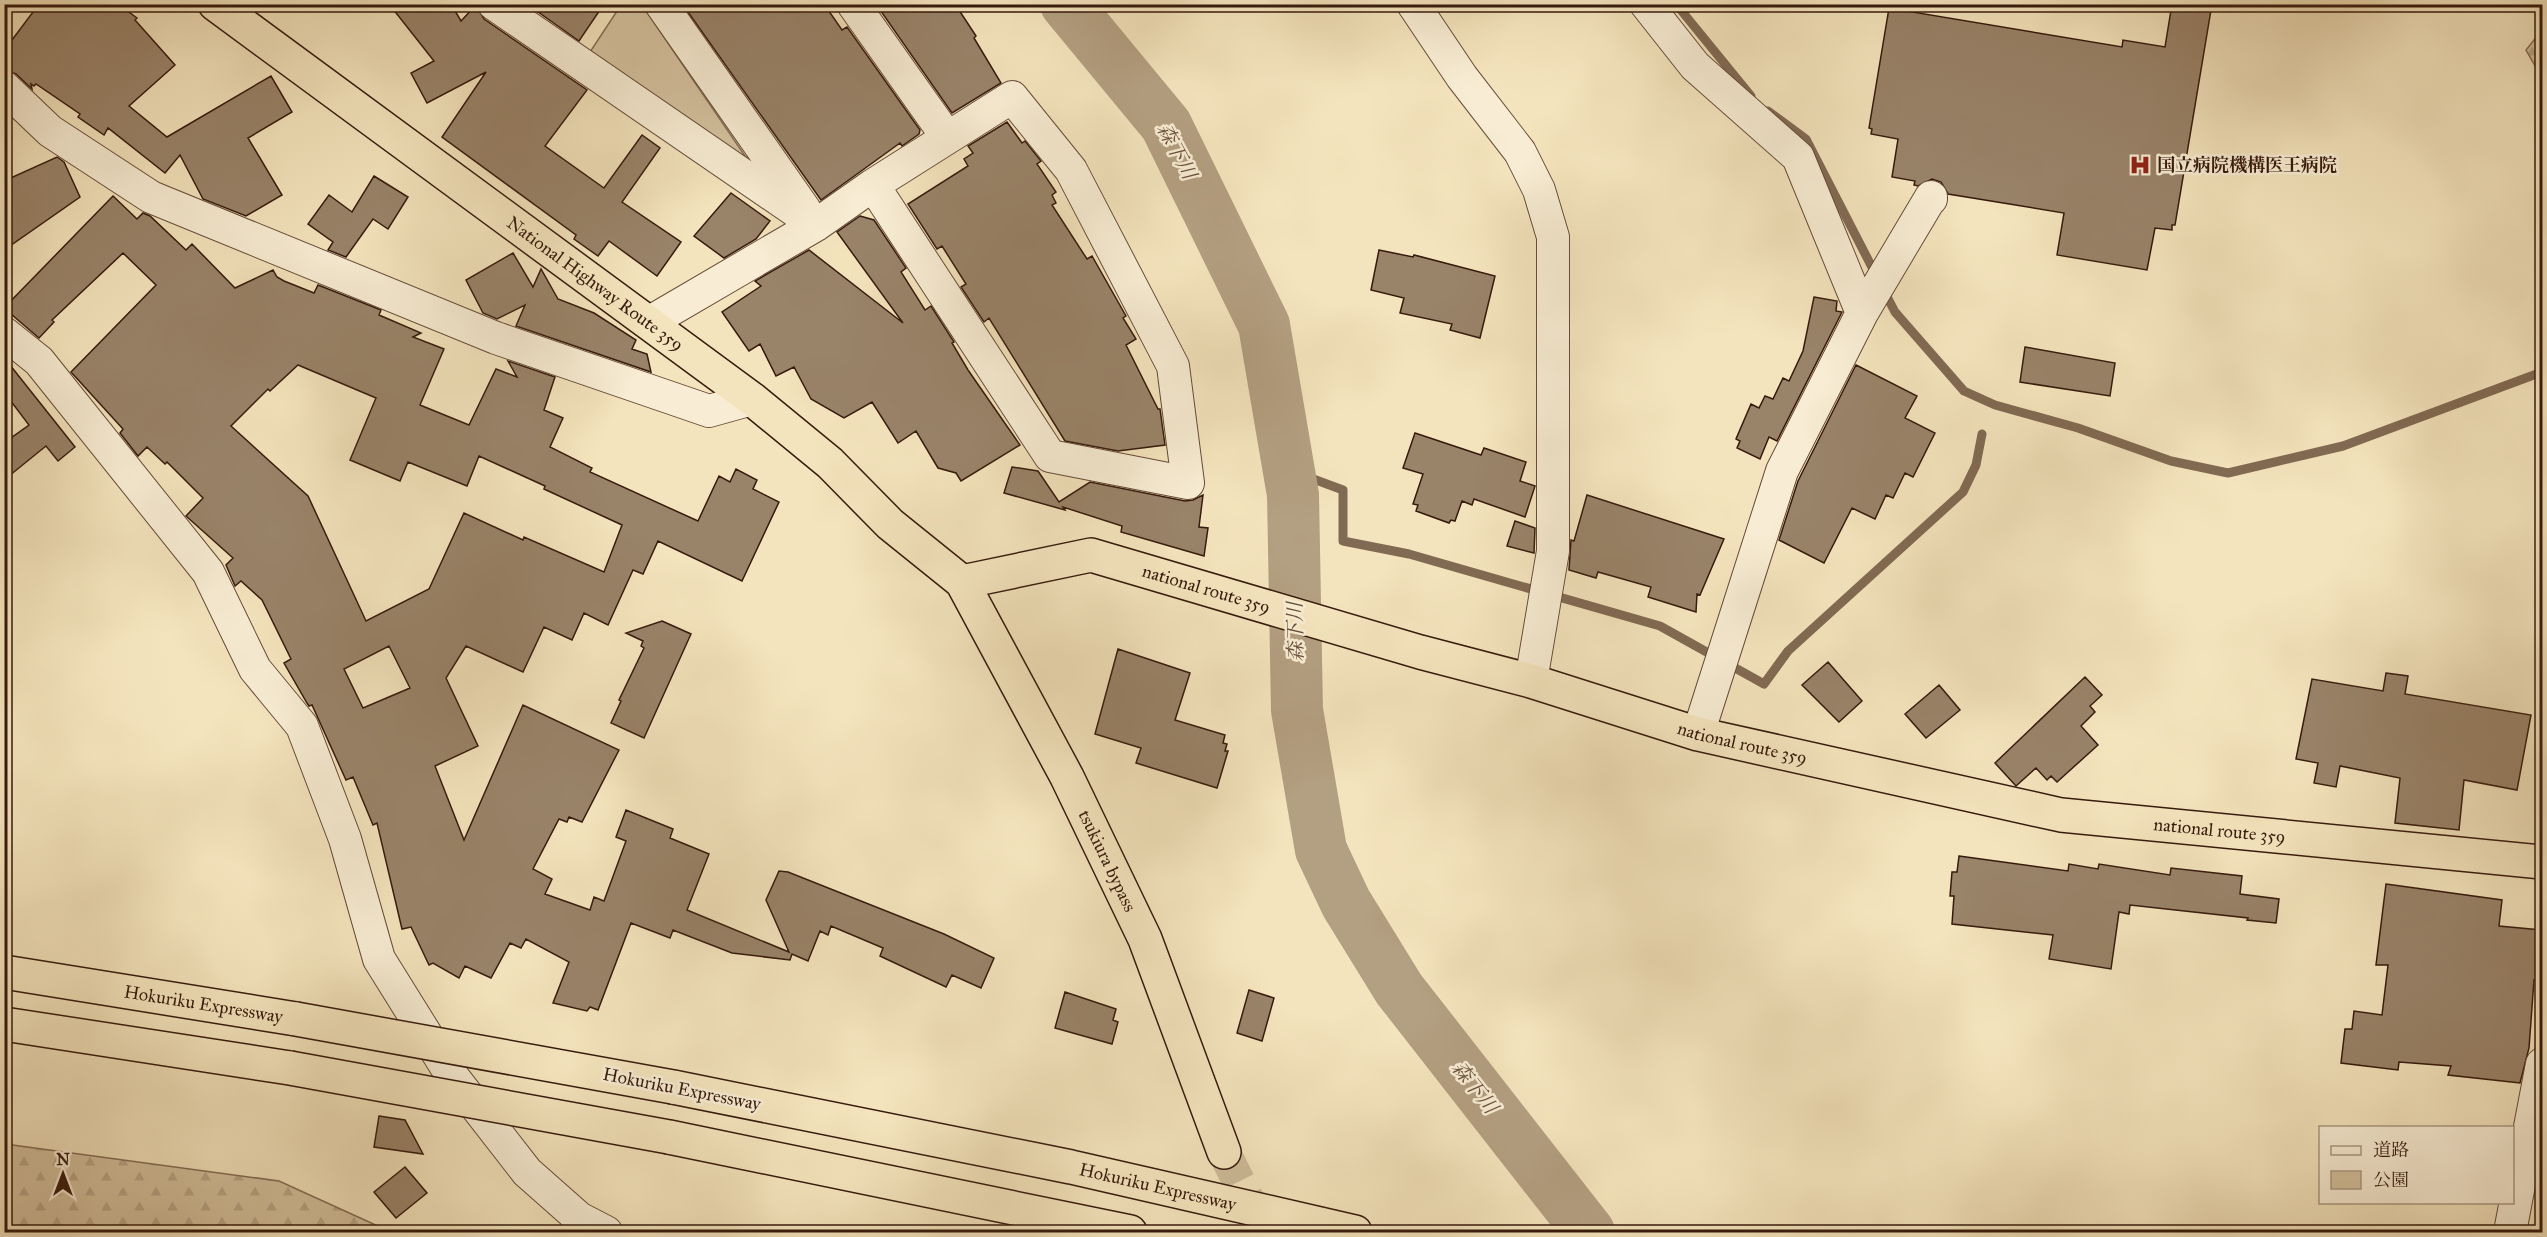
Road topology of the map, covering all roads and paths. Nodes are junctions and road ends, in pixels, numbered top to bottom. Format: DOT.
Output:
graph roads {
  1 [pos="215,4"];
  2 [pos="494,4"];
  3 [pos="661,4"];
  4 [pos="853,4"];
  5 [pos="1413,4"];
  6 [pos="1646,4"];
  7 [pos="4,87"];
  8 [pos="947,137"];
  9 [pos="873,185"];
  10 [pos="1931,199"];
  11 [pos="816,225"];
  12 [pos="1867,304"];
  13 [pos="650,322"];
  14 [pos="4,333"];
  15 [pos="752,399"];
  16 [pos="962,582"];
  17 [pos="1531,681"];
  18 [pos="1698,734"];
  19 [pos="2542,862"];
  20 [pos="4,972"];
  21 [pos="4,1024"];
  22 [pos="2542,1064"];
  23 [pos="1224,1152"];
  24 [pos="606,1233"];
  25 [pos="1130,1233"];
  26 [pos="1355,1233"];
  27 [pos="2510,1233"];
  1 -- 13 [label="highway, National Highway Route 359"];
  2 -- 11 [label="street"];
  3 -- 11 [label="street"];
  4 -- 8 [label="street"];
  5 -- 17 [label="street"];
  6 -- 12 [label="street"];
  7 -- 15 [label="street"];
  8 -- 9 [label="street"];
  8 -- 9 [label="street"];
  9 -- 11 [label="street"];
  10 -- 12 [label="street"];
  11 -- 13 [label="street"];
  12 -- 18 [label="street"];
  13 -- 15 [label="highway, National Highway Route 359"];
  14 -- 24 [label="street"];
  15 -- 16 [label="highway, National Highway Route 359"];
  16 -- 17 [label="highway, national route 359"];
  16 -- 23 [label="highway, tsukiura bypass"];
  17 -- 18 [label="highway, national route 359"];
  18 -- 19 [label="highway, national route 359"];
  20 -- 26 [label="highway, Hokuriku Expressway, bridge"];
  21 -- 25 [label="highway, bridge"];
  22 -- 27 [label="street"];
}
